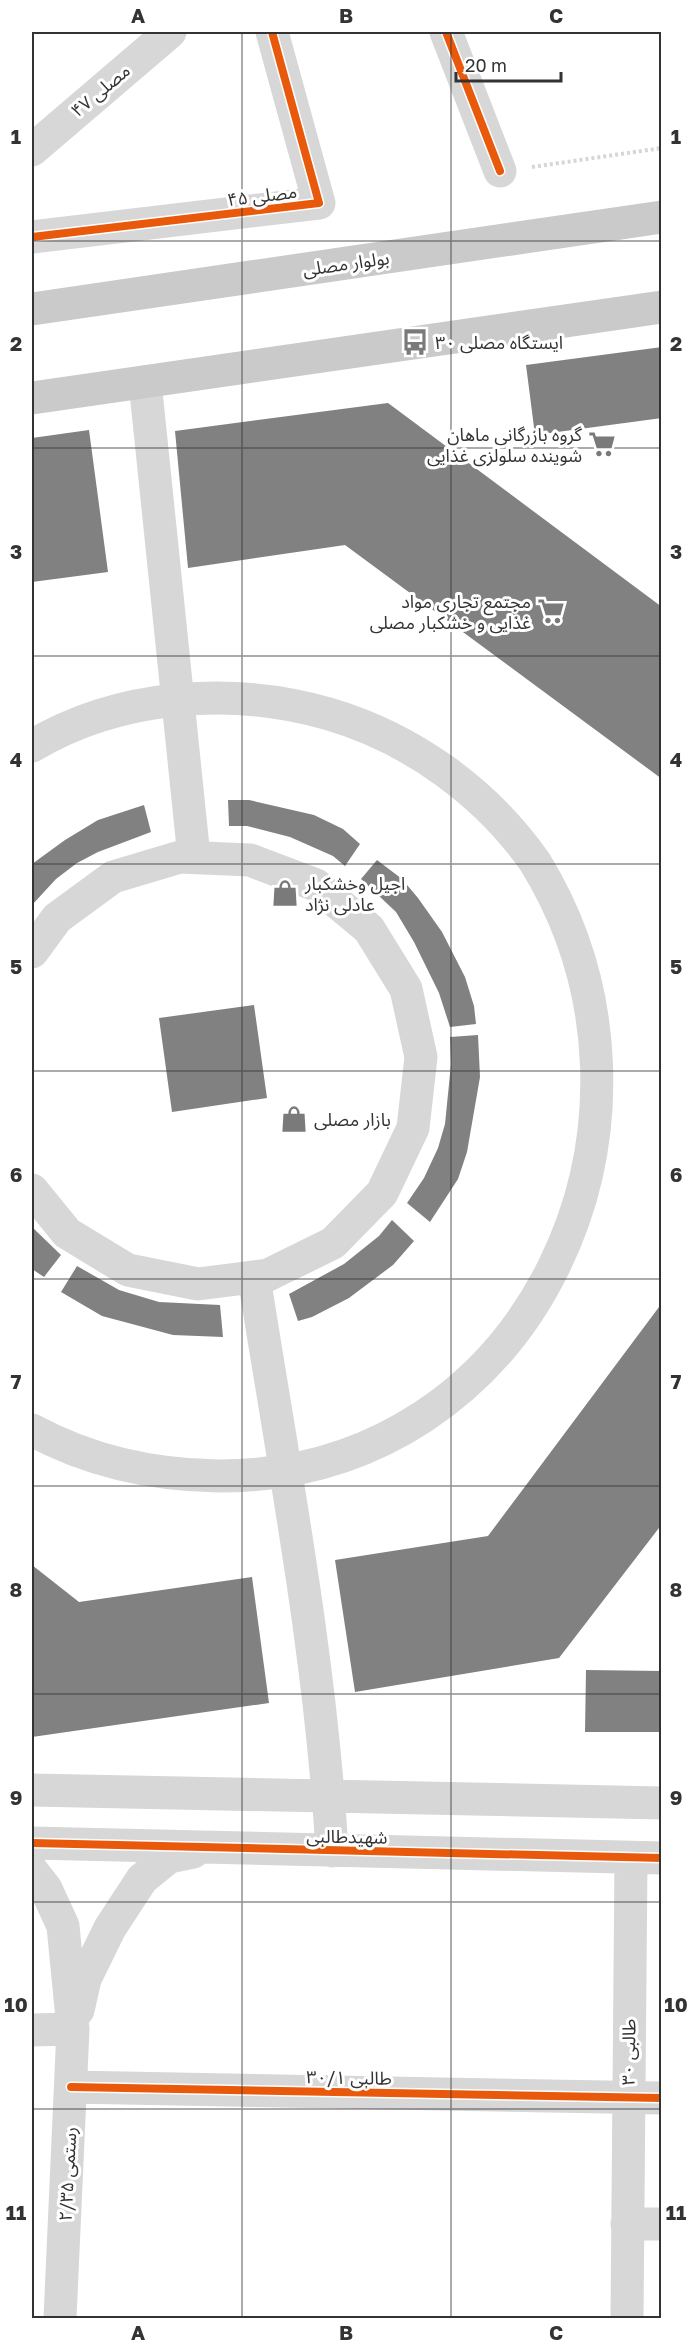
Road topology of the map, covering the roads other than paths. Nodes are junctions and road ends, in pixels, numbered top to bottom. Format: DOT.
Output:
graph roads {
  1 [pos="170,32"];
  2 [pos="272,32"];
  3 [pos="446,32"];
  4 [pos="32,150"];
  5 [pos="500,171"];
  6 [pos="662,217"];
  7 [pos="32,237"];
  8 [pos="662,306"];
  9 [pos="32,309"];
  10 [pos="145,382"];
  11 [pos="32,398"];
  12 [pos="178,700"];
  13 [pos="32,746"];
  14 [pos="194,857"];
  15 [pos="32,952"];
  16 [pos="32,1191"];
  17 [pos="254,1277"];
  18 [pos="32,1430"];
  19 [pos="285,1470"];
  20 [pos="32,1790"];
  21 [pos="328,1796"];
  22 [pos="662,1803"];
  23 [pos="32,1843"];
  24 [pos="218,1848"];
  25 [pos="332,1851"];
  26 [pos="646,1858"];
  27 [pos="32,1871"];
  28 [pos="73,2029"];
  29 [pos="32,2030"];
  30 [pos="71,2087"];
  31 [pos="627,2097"];
  32 [pos="662,2098"];
  33 [pos="627,2224"];
  34 [pos="662,2224"];
  35 [pos="60,2319"];
  36 [pos="627,2319"];
  1 -- 4 [label="street, مصلی ۴۷"];
  2 -- 7 [label="street, مصلی ۴۵"];
  3 -- 5 [label="street"];
  6 -- 9 [label="main road, بولوار مصلی"];
  8 -- 10 [label="main road"];
  10 -- 11 [label="main road"];
  10 -- 12 [label="street"];
  12 -- 13 [label="street"];
  12 -- 14 [label="street"];
  12 -- 19 [label="street"];
  14 -- 15 [label="street"];
  14 -- 17 [label="street"];
  16 -- 17 [label="street"];
  17 -- 19 [label="street"];
  18 -- 19 [label="street"];
  19 -- 21 [label="street"];
  20 -- 21 [label="street"];
  21 -- 22 [label="street"];
  21 -- 25 [label="street"];
  23 -- 24 [label="street, شهیدطالبی"];
  24 -- 25 [label="street, شهیدطالبی"];
  24 -- 28 [label="street"];
  25 -- 26 [label="street, شهیدطالبی"];
  26 -- 31 [label="street, طالبی ۳۰"];
  27 -- 28 [label="street"];
  28 -- 29 [label="street"];
  28 -- 30 [label="street, رستمی ۲/۳۵"];
  30 -- 31 [label="street, طالبی ۳۰/۱"];
  30 -- 35 [label="street, رستمی ۲/۳۵"];
  31 -- 32 [label="street, طالبی ۳۰/۱"];
  31 -- 33 [label="street, طالبی ۳۰"];
  33 -- 34 [label="street"];
  33 -- 36 [label="street, طالبی ۳۰"];
}
